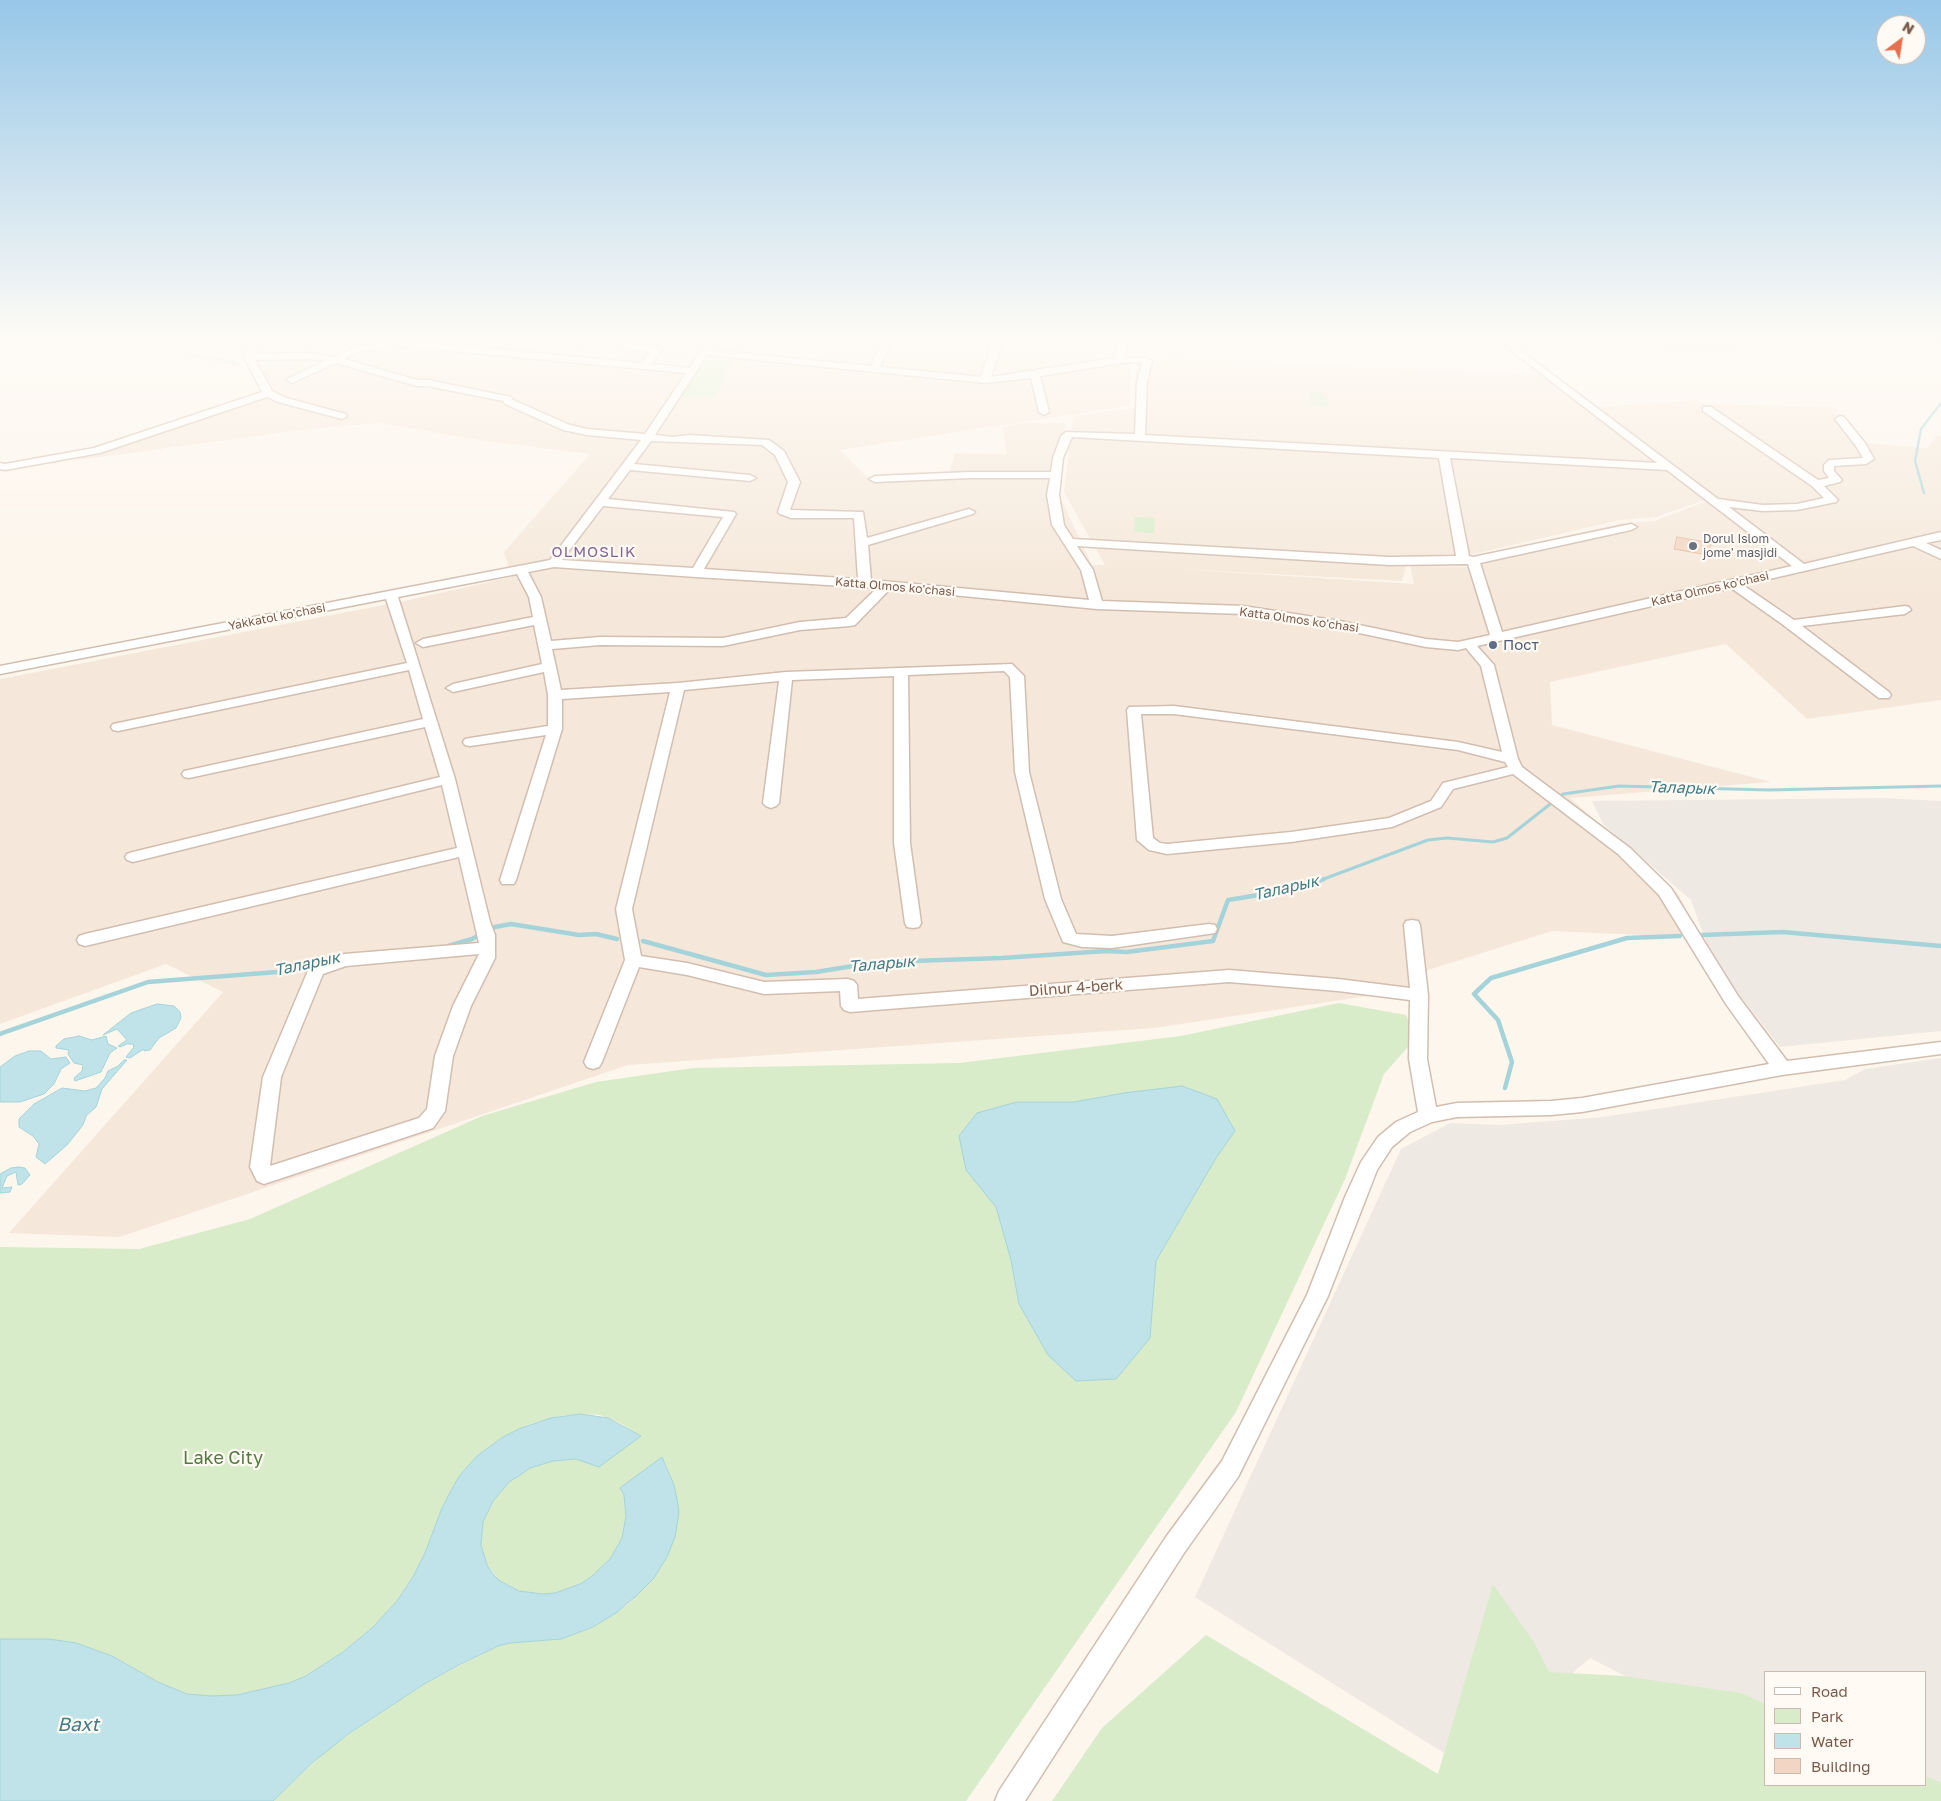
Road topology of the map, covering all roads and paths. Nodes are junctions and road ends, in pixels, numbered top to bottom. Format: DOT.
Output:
graph roads {
  1 [pos="176,424"];
  2 [pos="558,424"];
  3 [pos="657,424"];
  4 [pos="1140,424"];
  5 [pos="1614,424"];
  6 [pos="1729,424"];
  7 [pos="1844,424"];
  8 [pos="649,437"];
  9 [pos="1140,437"];
  10 [pos="1444,454"];
  11 [pos="0,466"];
  12 [pos="626,466"];
  13 [pos="1670,466"];
  14 [pos="1056,475"];
  15 [pos="750,478"];
  16 [pos="875,479"];
  17 [pos="1816,484"];
  18 [pos="600,502"];
  19 [pos="1715,502"];
  20 [pos="969,512"];
  21 [pos="1631,527"];
  22 [pos="1941,536"];
  23 [pos="1914,542"];
  24 [pos="1071,543"];
  25 [pos="862,544"];
  26 [pos="1941,555"];
  27 [pos="1468,560"];
  28 [pos="554,563"];
  29 [pos="1802,568"];
  30 [pos="520,570"];
  31 [pos="696,573"];
  32 [pos="865,583"];
  33 [pos="1734,584"];
  34 [pos="888,585"];
  35 [pos="391,595"];
  36 [pos="1097,605"];
  37 [pos="1905,610"];
  38 [pos="540,620"];
  39 [pos="1791,624"];
  40 [pos="1497,636"];
  41 [pos="423,643"];
  42 [pos="1469,644"];
  43 [pos="544,646"];
  44 [pos="414,665"];
  45 [pos="549,667"];
  46 [pos="0,670"];
  47 [pos="901,672"];
  48 [pos="786,676"];
  49 [pos="678,687"];
  50 [pos="453,688"];
  51 [pos="555,695"];
  52 [pos="1884,695"];
  53 [pos="430,722"];
  54 [pos="118,727"];
  55 [pos="555,729"];
  56 [pos="470,742"];
  57 [pos="1514,764"];
  58 [pos="189,774"];
  59 [pos="448,779"];
  60 [pos="1554,799"];
  61 [pos="771,803"];
  62 [pos="464,851"];
  63 [pos="133,857"];
  64 [pos="508,880"];
  65 [pos="913,922"];
  66 [pos="1412,924"];
  67 [pos="1209,929"];
  68 [pos="486,935"];
  69 [pos="85,940"];
  70 [pos="633,960"];
  71 [pos="1419,995"];
  72 [pos="1941,1048"];
  73 [pos="593,1062"];
  74 [pos="1782,1068"];
  75 [pos="1428,1116"];
  76 [pos="1009,1801"];
  1 -- 11 [label="street"];
  2 -- 8 [label="street"];
  3 -- 8 [label="street"];
  4 -- 9 [label="street"];
  5 -- 13 [label="street"];
  6 -- 17 [label="street"];
  7 -- 17 [label="street"];
  8 -- 12 [label="street"];
  8 -- 25 [label="street"];
  9 -- 10 [label="street"];
  9 -- 14 [label="street"];
  10 -- 13 [label="street"];
  10 -- 27 [label="street"];
  12 -- 15 [label="street"];
  12 -- 18 [label="street"];
  13 -- 19 [label="street"];
  14 -- 16 [label="street"];
  14 -- 24 [label="street"];
  17 -- 19 [label="street"];
  18 -- 28 [label="street"];
  18 -- 31 [label="street"];
  19 -- 29 [label="street"];
  20 -- 25 [label="street"];
  21 -- 27 [label="street"];
  22 -- 23 [label="street, Katta Olmos ko'chasi"];
  23 -- 26 [label="street"];
  23 -- 29 [label="street, Katta Olmos ko'chasi"];
  24 -- 27 [label="street"];
  24 -- 36 [label="street"];
  25 -- 32 [label="street"];
  27 -- 40 [label="street"];
  28 -- 30 [label="street, Yakkatol ko'chasi"];
  28 -- 31 [label="street, Katta Olmos ko'chasi"];
  29 -- 33 [label="street, Katta Olmos ko'chasi"];
  30 -- 35 [label="street, Yakkatol ko'chasi"];
  30 -- 38 [label="street"];
  31 -- 32 [label="street, Katta Olmos ko'chasi"];
  32 -- 34 [label="street, Katta Olmos ko'chasi"];
  33 -- 39 [label="street"];
  33 -- 40 [label="street, Katta Olmos ko'chasi"];
  34 -- 36 [label="street, Katta Olmos ko'chasi"];
  34 -- 43 [label="street"];
  35 -- 44 [label="street"];
  35 -- 46 [label="street, Yakkatol ko'chasi"];
  36 -- 42 [label="street, Katta Olmos ko'chasi"];
  37 -- 39 [label="street"];
  38 -- 41 [label="street"];
  38 -- 43 [label="street"];
  39 -- 52 [label="street"];
  40 -- 42 [label="street, Katta Olmos ko'chasi"];
  42 -- 57 [label="street"];
  43 -- 45 [label="street"];
  44 -- 53 [label="street"];
  44 -- 54 [label="street"];
  45 -- 50 [label="street"];
  45 -- 51 [label="street"];
  47 -- 48 [label="street"];
  47 -- 65 [label="street"];
  47 -- 67 [label="street"];
  48 -- 49 [label="street"];
  48 -- 61 [label="street"];
  49 -- 51 [label="street"];
  49 -- 70 [label="street"];
  51 -- 55 [label="street"];
  53 -- 58 [label="street"];
  53 -- 59 [label="street"];
  55 -- 56 [label="street"];
  55 -- 64 [label="street"];
  57 -- 57 [label="street"];
  57 -- 60 [label="street"];
  59 -- 62 [label="street"];
  59 -- 63 [label="street"];
  60 -- 74 [label="street"];
  62 -- 68 [label="street"];
  62 -- 69 [label="street"];
  66 -- 71 [label="street"];
  68 -- 68 [label="street"];
  70 -- 71 [label="street, Dilnur 4-berk"];
  70 -- 73 [label="street"];
  71 -- 75 [label="street"];
  72 -- 74 [label="street"];
  74 -- 75 [label="street"];
  75 -- 76 [label="street"];
}
